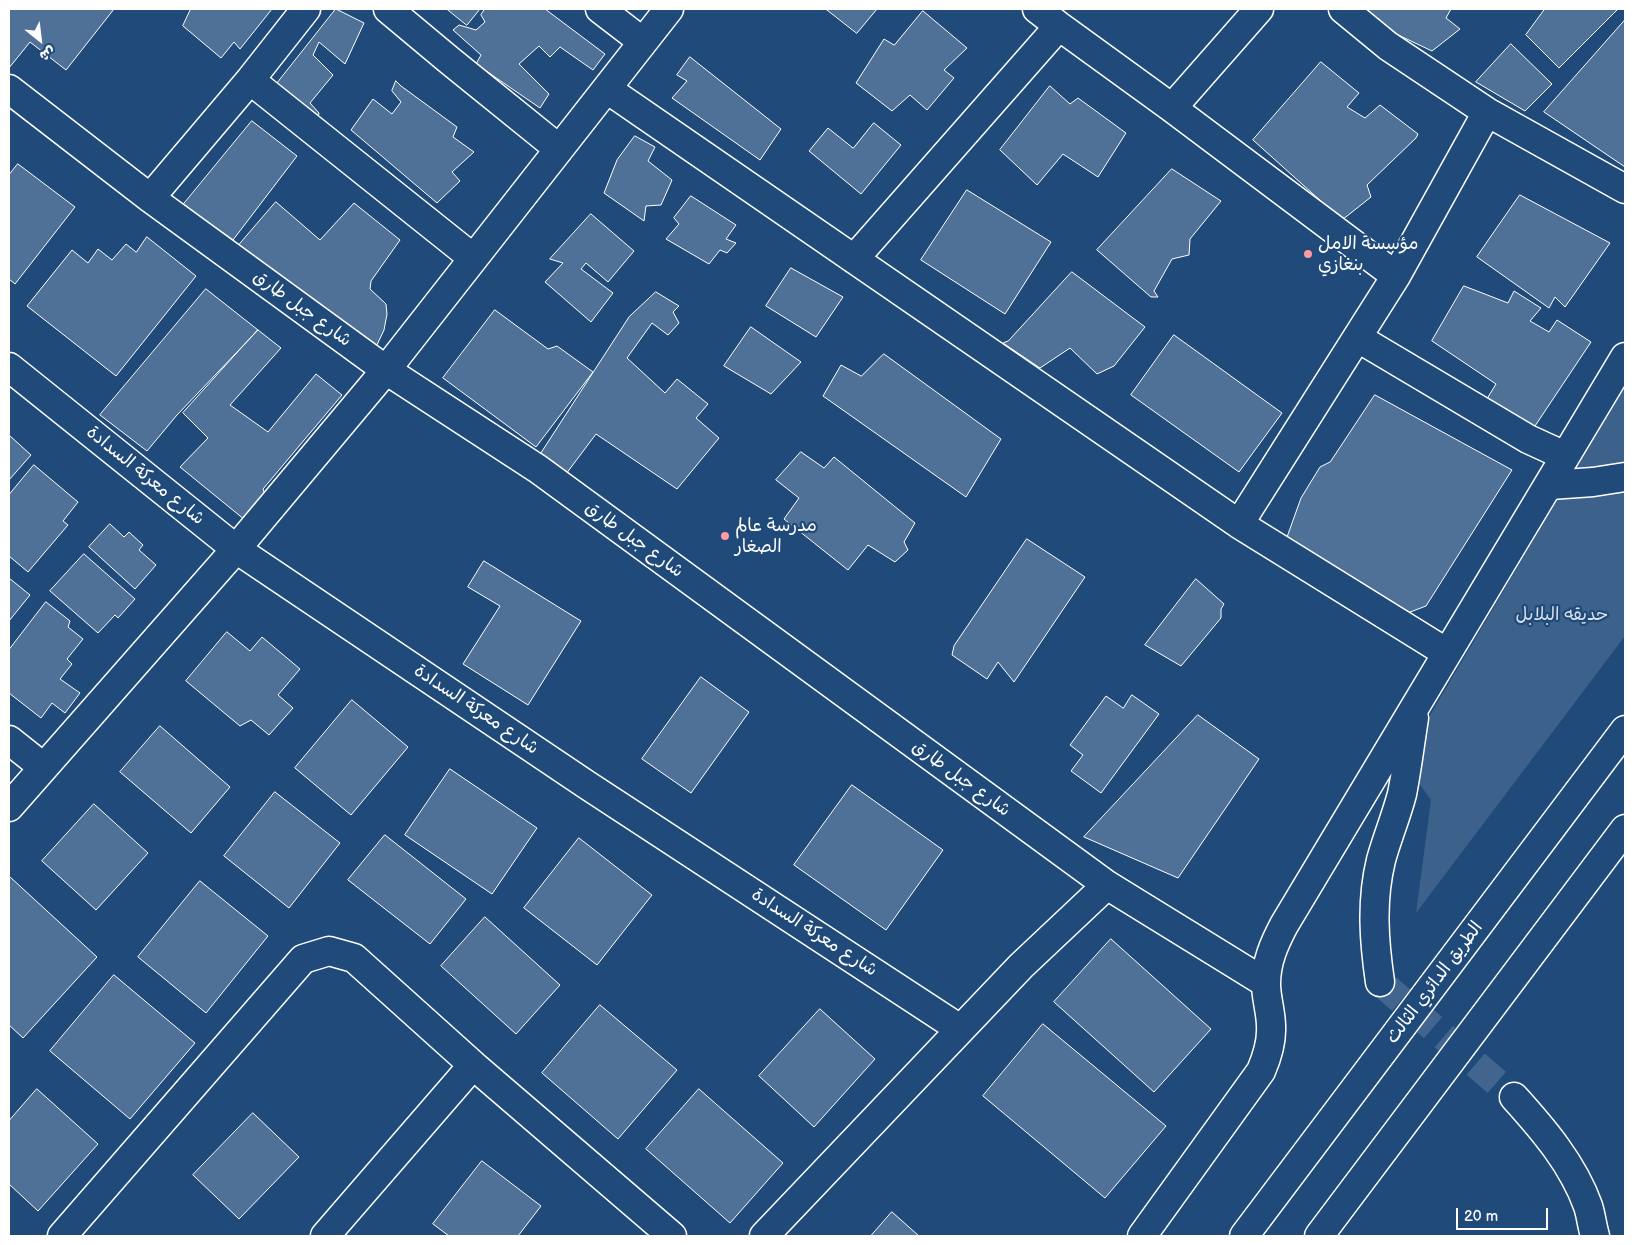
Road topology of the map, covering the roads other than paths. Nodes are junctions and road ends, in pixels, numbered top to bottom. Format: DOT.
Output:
graph roads {
  1 [pos="306,9"];
  2 [pos="388,9"];
  3 [pos="600,9"];
  4 [pos="669,9"];
  5 [pos="1037,9"];
  6 [pos="1259,9"];
  7 [pos="1343,9"];
  8 [pos="1058,26"];
  9 [pos="643,42"];
  10 [pos="250,80"];
  11 [pos="607,88"];
  12 [pos="9,90"];
  13 [pos="1172,108"];
  14 [pos="1487,112"];
  15 [pos="559,149"];
  16 [pos="1625,189"];
  17 [pos="150,198"];
  18 [pos="474,258"];
  19 [pos="854,259"];
  20 [pos="1396,276"];
  21 [pos="1358,338"];
  22 [pos="1625,357"];
  23 [pos="9,367"];
  24 [pos="386,370"];
  25 [pos="1565,456"];
  26 [pos="1625,476"];
  27 [pos="1550,485"];
  28 [pos="1239,524"];
  29 [pos="236,549"];
  30 [pos="1447,653"];
  31 [pos="1416,704"];
  32 [pos="1625,730"];
  33 [pos="9,740"];
  34 [pos="43,767"];
  35 [pos="9,807"];
  36 [pos="1625,829"];
  37 [pos="1107,885"];
  38 [pos="1380,982"];
  39 [pos="1266,983"];
  40 [pos="960,1029"];
  41 [pos="473,1065"];
  42 [pos="1514,1097"];
  43 [pos="62,1236"];
  44 [pos="325,1236"];
  45 [pos="672,1236"];
  46 [pos="764,1236"];
  47 [pos="1142,1236"];
  48 [pos="1244,1236"];
  49 [pos="1319,1236"];
  50 [pos="1595,1236"];
  1 -- 10 [label="main road"];
  2 -- 15 [label="main road"];
  3 -- 9 [label="main road"];
  4 -- 9 [label="main road"];
  5 -- 8 [label="main road"];
  6 -- 13 [label="main road"];
  7 -- 14 [label="main road"];
  8 -- 13 [label="main road"];
  8 -- 19 [label="main road"];
  9 -- 11 [label="main road"];
  10 -- 17 [label="main road"];
  10 -- 18 [label="main road"];
  11 -- 15 [label="main road"];
  11 -- 19 [label="main road"];
  12 -- 17 [label="main road, شارع جبل طارق"];
  13 -- 20 [label="main road"];
  14 -- 16 [label="main road"];
  14 -- 20 [label="main road"];
  15 -- 18 [label="main road"];
  17 -- 24 [label="main road, شارع جبل طارق"];
  18 -- 24 [label="main road"];
  19 -- 28 [label="main road"];
  20 -- 21 [label="main road"];
  21 -- 25 [label="main road"];
  21 -- 28 [label="main road"];
  22 -- 25 [label="main road"];
  23 -- 29 [label="main road, شارع معركة السدادة"];
  24 -- 29 [label="main road"];
  24 -- 37 [label="main road, شارع جبل طارق"];
  25 -- 27 [label="main road"];
  26 -- 27 [label="main road"];
  27 -- 30 [label="main road"];
  28 -- 30 [label="main road"];
  29 -- 34 [label="main road"];
  29 -- 40 [label="main road, شارع معركة السدادة"];
  30 -- 31 [label="main road"];
  31 -- 38 [label="main road"];
  31 -- 39 [label="main road"];
  32 -- 48 [label="main road, الطريق الدائري الثالث"];
  33 -- 34 [label="main road"];
  34 -- 35 [label="main road"];
  36 -- 49 [label="main road"];
  37 -- 39 [label="main road, شارع جبل طارق"];
  37 -- 40 [label="main road"];
  39 -- 47 [label="main road"];
  40 -- 46 [label="main road"];
  41 -- 43 [label="main road"];
  41 -- 44 [label="main road"];
  41 -- 45 [label="main road"];
  42 -- 50 [label="main road"];
}
